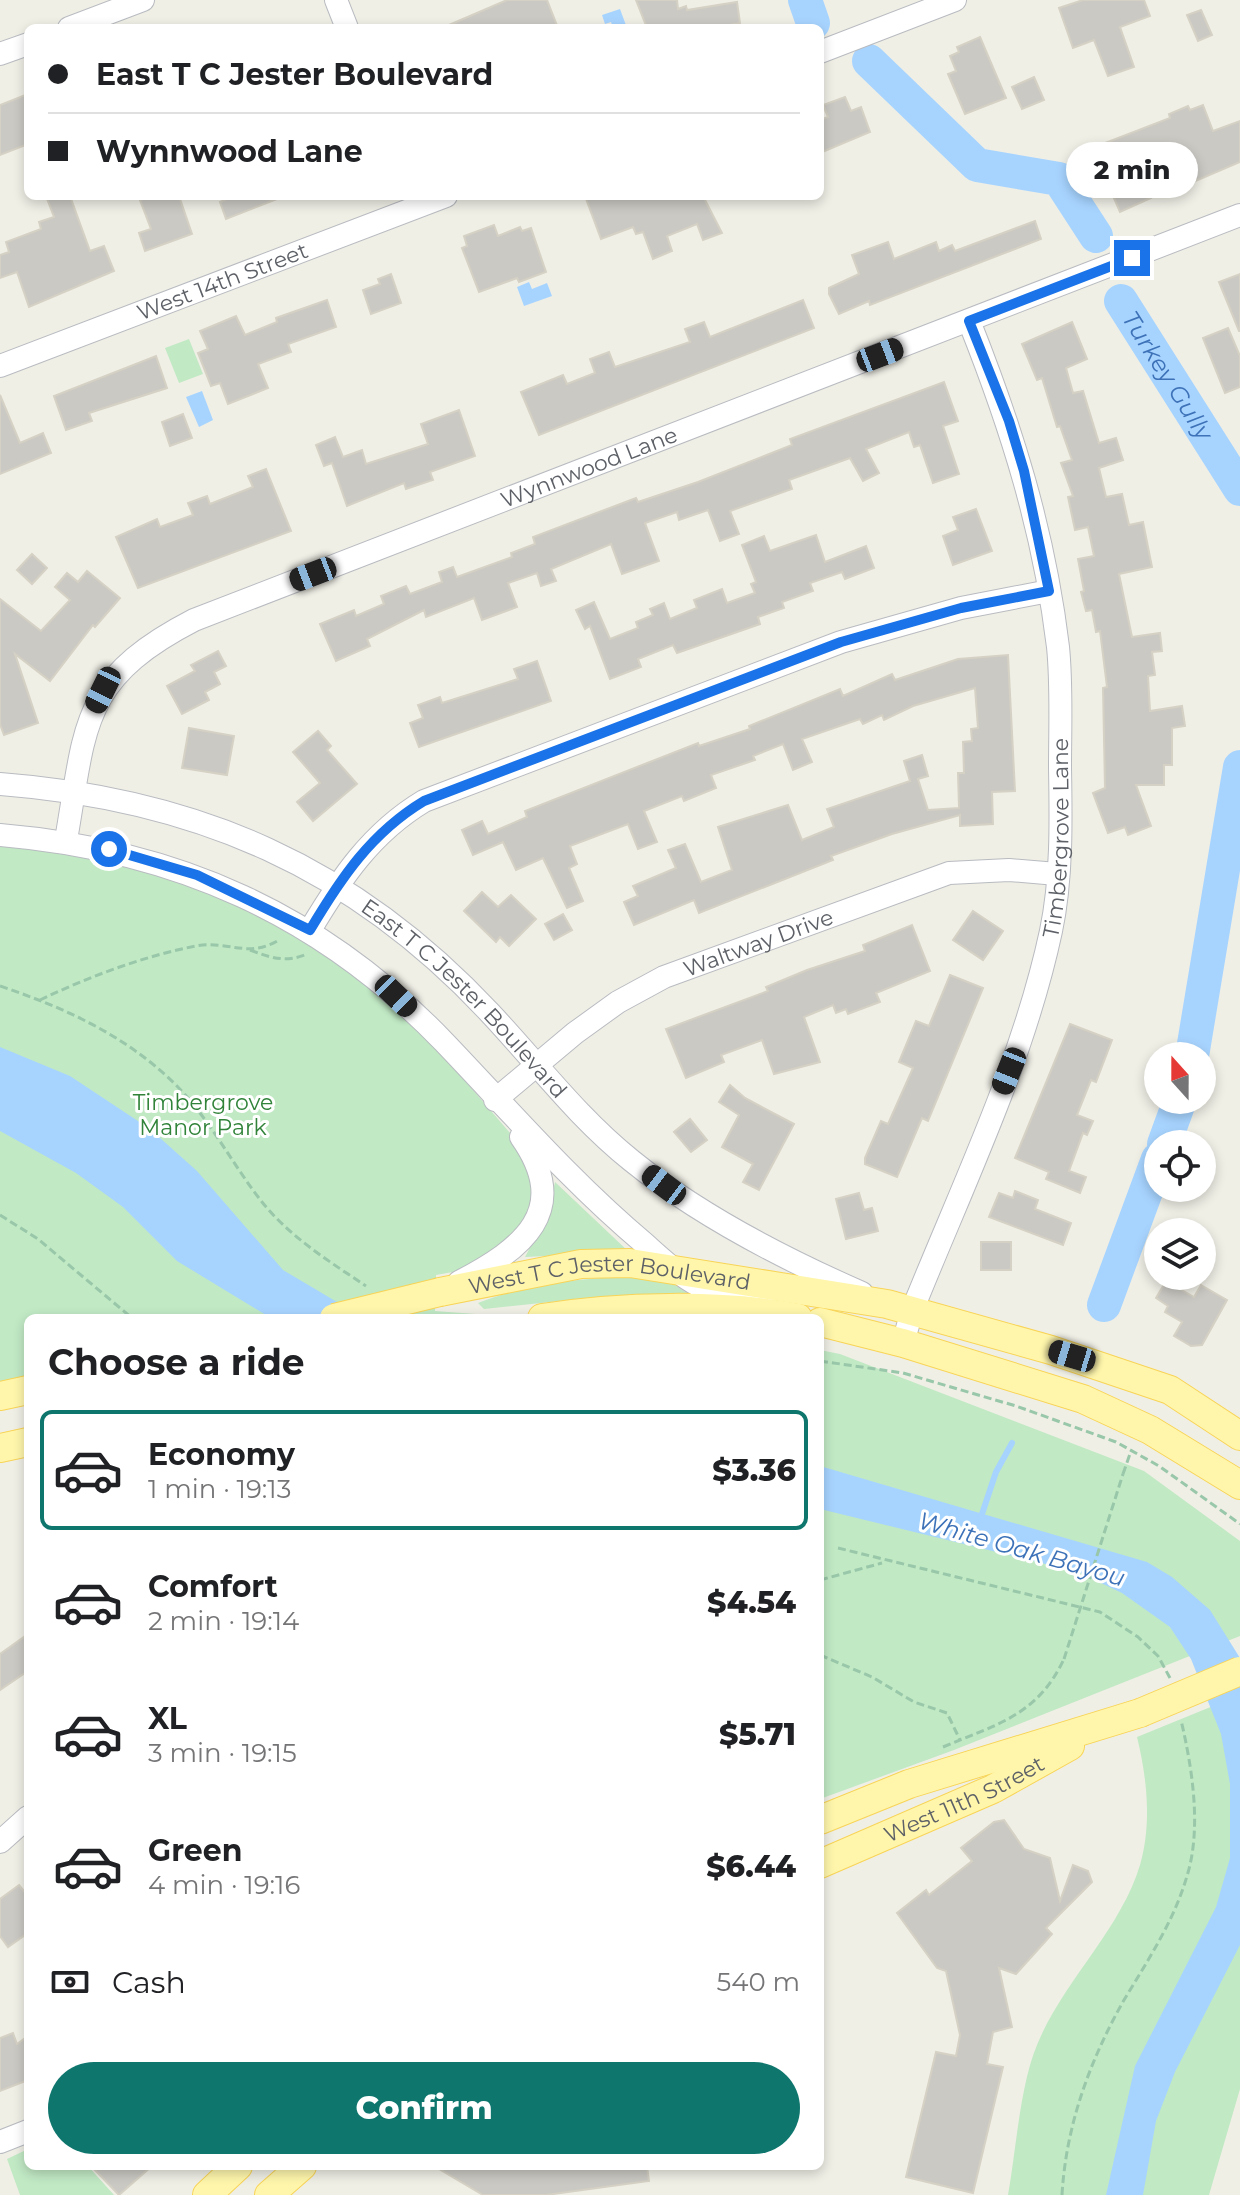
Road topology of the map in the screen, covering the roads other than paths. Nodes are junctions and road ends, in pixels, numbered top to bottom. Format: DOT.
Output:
graph roads {
  1 [pos="143,0"];
  2 [pos="336,0"];
  3 [pos="955,0"];
  4 [pos="80,24"];
  5 [pos="345,24"];
  6 [pos="24,45"];
  7 [pos="824,50"];
  8 [pos="0,54"];
  9 [pos="417,201"];
  10 [pos="1240,215"];
  11 [pos="969,321"];
  12 [pos="0,366"];
  13 [pos="1049,591"];
  14 [pos="0,784"];
  15 [pos="75,790"];
  16 [pos="0,835"];
  17 [pos="66,840"];
  18 [pos="1057,874"];
  19 [pos="336,886"];
  20 [pos="314,939"];
  21 [pos="536,1067"];
  22 [pos="495,1100"];
  23 [pos="673,1268"];
  24 [pos="440,1292"];
  25 [pos="900,1308"];
  26 [pos="350,1314"];
  27 [pos="566,1314"];
  28 [pos="730,1314"];
  29 [pos="785,1314"];
  30 [pos="824,1323"];
  31 [pos="903,1343"];
  32 [pos="24,1391"];
  33 [pos="0,1396"];
  34 [pos="1240,1436"];
  35 [pos="24,1443"];
  36 [pos="0,1448"];
  37 [pos="1240,1485"];
  38 [pos="1240,1671"];
  39 [pos="1105,1726"];
  40 [pos="824,1818"];
  41 [pos="24,1821"];
  42 [pos="0,1842"];
  43 [pos="824,1862"];
  44 [pos="24,2133"];
  45 [pos="0,2142"];
  46 [pos="234,2170"];
  47 [pos="297,2170"];
  48 [pos="207,2195"];
  49 [pos="269,2195"];
  1 -- 4 [label="street"];
  2 -- 5 [label="street"];
  3 -- 7 [label="street"];
  6 -- 8 [label="street"];
  9 -- 12 [label="street, West 14th Street"];
  10 -- 11 [label="street, Wynnwood Lane"];
  11 -- 13 [label="street, Timbergrove Lane"];
  11 -- 15 [label="street, Wynnwood Lane"];
  13 -- 18 [label="street, Timbergrove Lane"];
  13 -- 19 [label="street"];
  14 -- 15 [label="street, East T C Jester Boulevard"];
  15 -- 17 [label="street, Wynnwood Lane"];
  15 -- 19 [label="street, East T C Jester Boulevard"];
  16 -- 17 [label="street, East T C Jester Boulevard"];
  17 -- 20 [label="street, East T C Jester Boulevard"];
  18 -- 21 [label="street, Waltway Drive"];
  18 -- 25 [label="street, Timbergrove Lane"];
  19 -- 20 [label="street"];
  19 -- 21 [label="street, East T C Jester Boulevard"];
  20 -- 22 [label="street, East T C Jester Boulevard"];
  21 -- 22 [label="street, Waltway Drive"];
  21 -- 25 [label="street, East T C Jester Boulevard"];
  22 -- 23 [label="street, East T C Jester Boulevard"];
  22 -- 24 [label="street"];
  23 -- 24 [label="main road, West T C Jester Boulevard"];
  23 -- 25 [label="main road, West T C Jester Boulevard"];
  23 -- 29 [label="street, East T C Jester Boulevard"];
  24 -- 26 [label="main road, West T C Jester Boulevard, bridge"];
  25 -- 31 [label="street, Timbergrove Lane"];
  25 -- 34 [label="main road, West T C Jester Boulevard"];
  27 -- 28 [label="main road, West T C Jester Boulevard"];
  30 -- 31 [label="main road"];
  31 -- 37 [label="main road"];
  32 -- 33 [label="main road"];
  35 -- 36 [label="main road"];
  38 -- 39 [label="main road, West 11th Street, bridge"];
  39 -- 40 [label="main road, West 11th Street"];
  39 -- 43 [label="main road, West 11th Street"];
  41 -- 42 [label="street"];
  44 -- 45 [label="street"];
  46 -- 48 [label="main road"];
  47 -- 49 [label="main road"];
}
